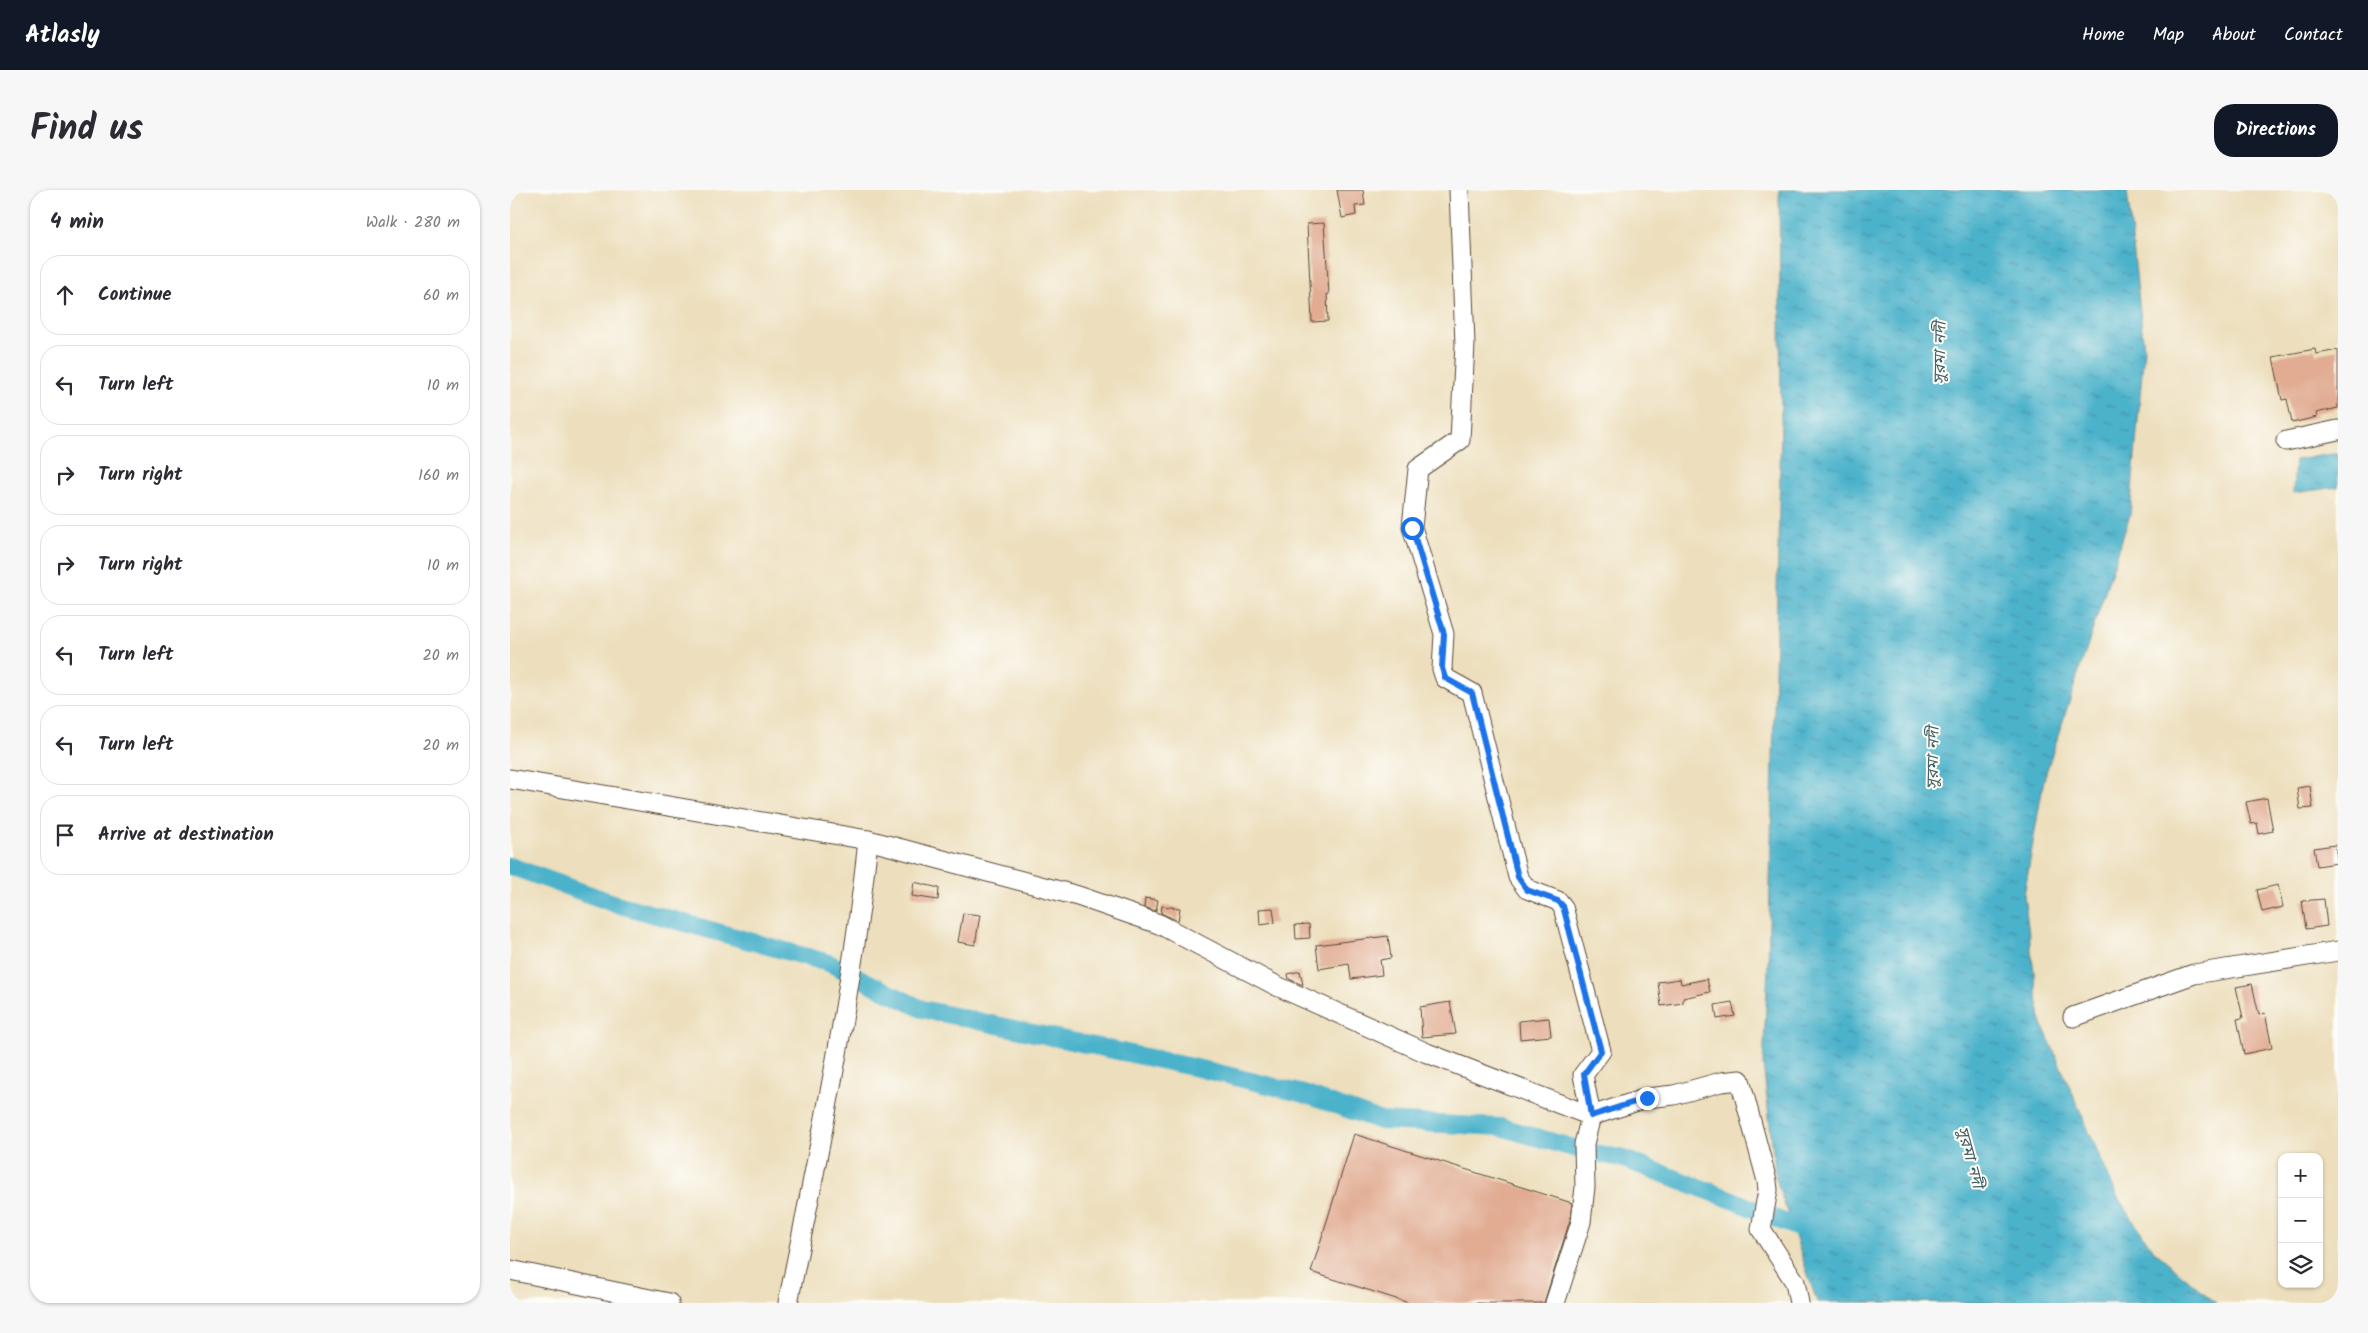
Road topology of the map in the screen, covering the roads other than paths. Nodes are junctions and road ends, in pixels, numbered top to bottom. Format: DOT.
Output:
graph roads {
  1 [pos="1459,190"];
  2 [pos="2338,430"];
  3 [pos="2286,441"];
  4 [pos="510,779"];
  5 [pos="868,840"];
  6 [pos="2338,951"];
  7 [pos="2073,1017"];
  8 [pos="1591,1116"];
  9 [pos="510,1270"];
  10 [pos="669,1303"];
  11 [pos="788,1303"];
  12 [pos="1555,1303"];
  13 [pos="1799,1303"];
  1 -- 8 [label="street"];
  2 -- 3 [label="street"];
  4 -- 5 [label="street"];
  5 -- 8 [label="street"];
  5 -- 11 [label="street"];
  6 -- 7 [label="street"];
  8 -- 12 [label="street"];
  8 -- 13 [label="street"];
  9 -- 10 [label="street"];
}
